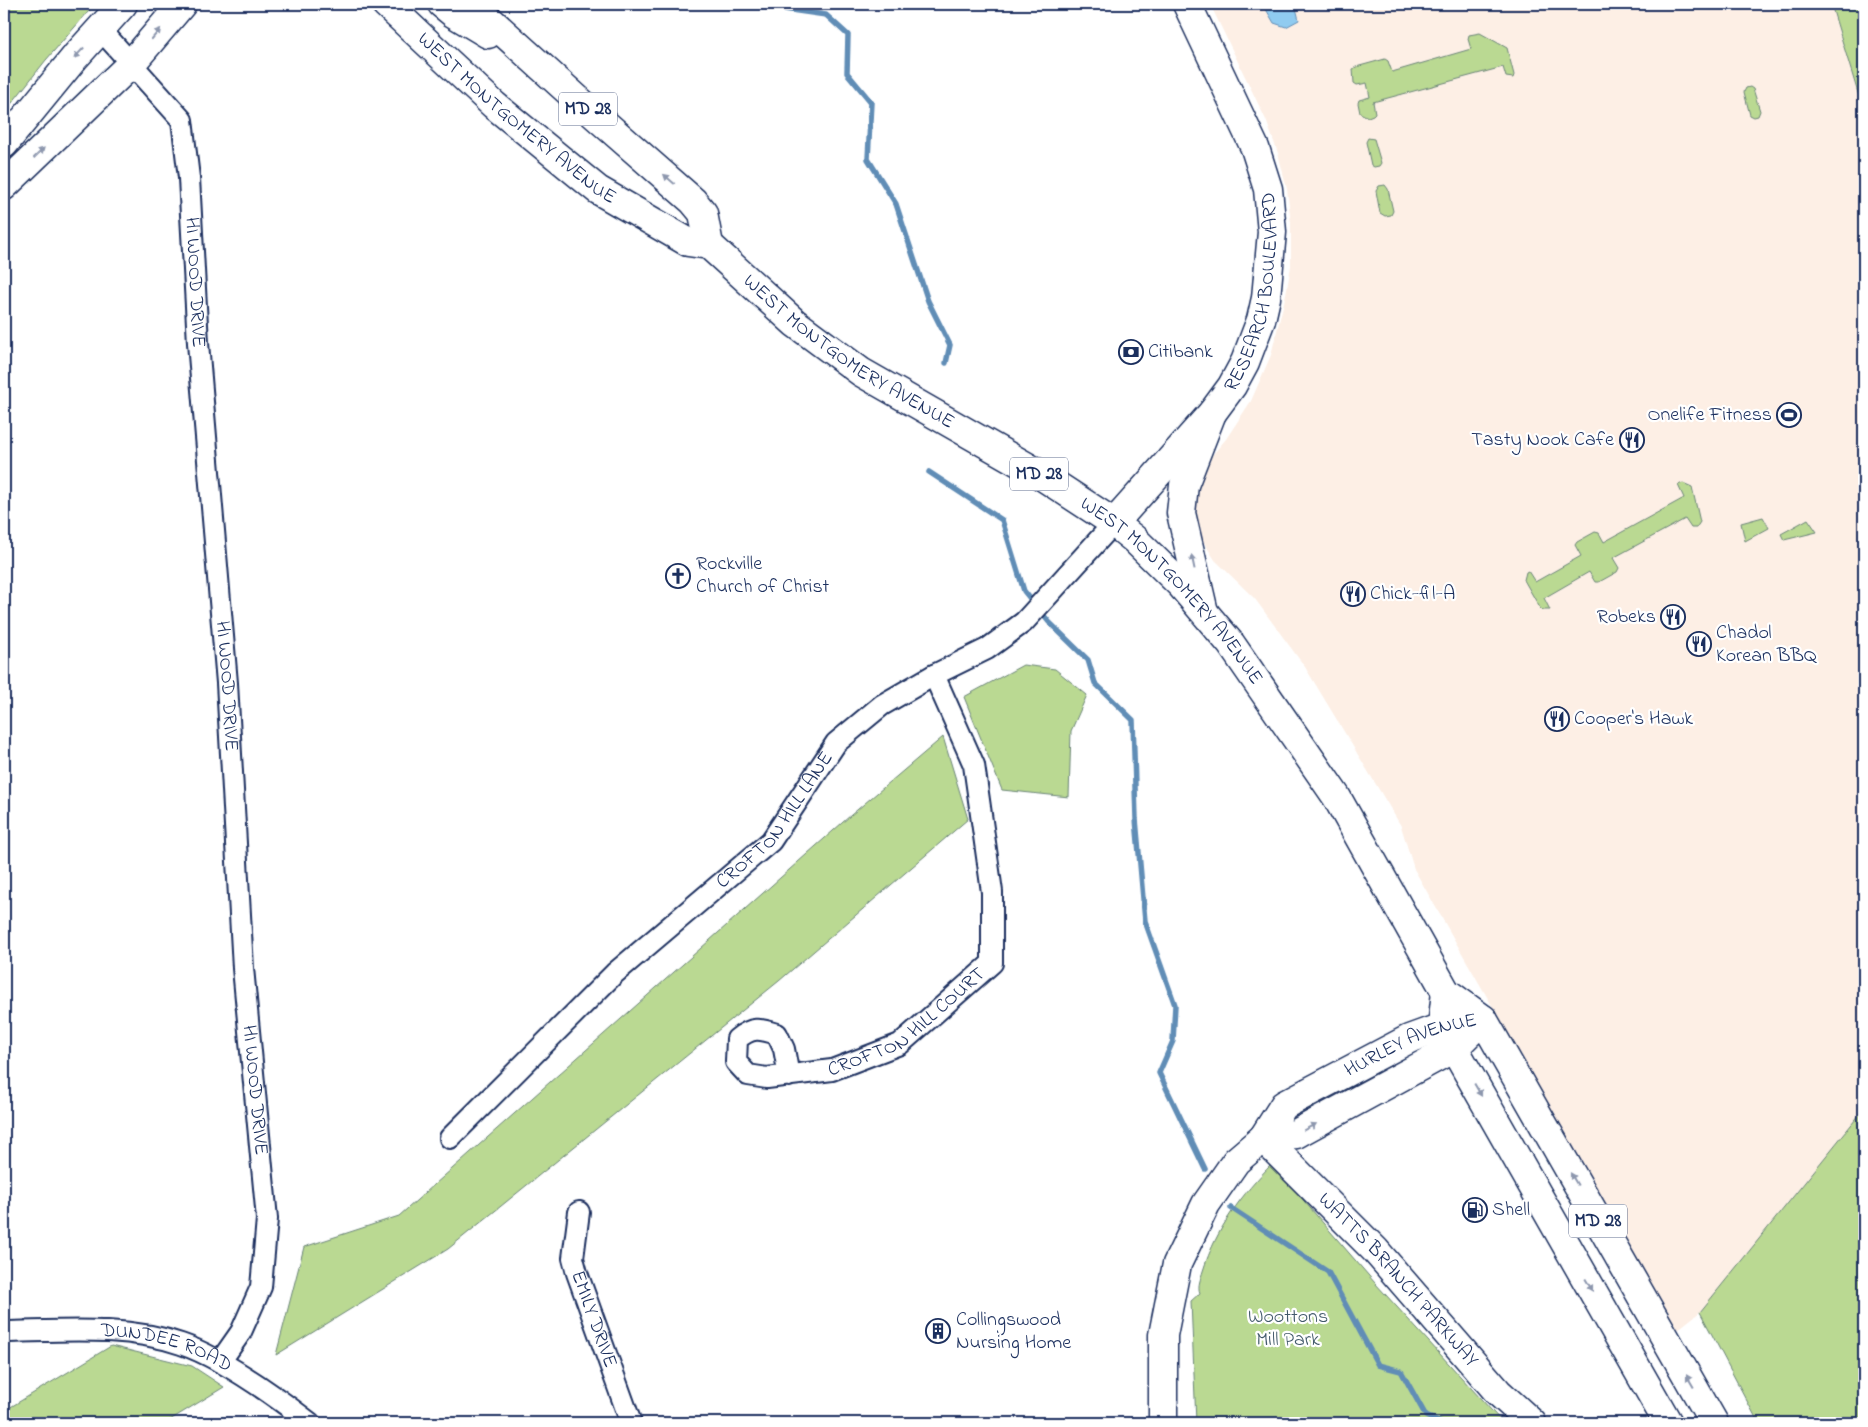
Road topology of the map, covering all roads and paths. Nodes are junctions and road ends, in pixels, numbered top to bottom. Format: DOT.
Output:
graph roads {
  1 [pos="123,4"];
  2 [pos="182,4"];
  3 [pos="386,4"];
  4 [pos="442,4"];
  5 [pos="472,4"];
  6 [pos="1187,4"];
  7 [pos="101,30"];
  8 [pos="535,61"];
  9 [pos="131,64"];
  10 [pos="4,144"];
  11 [pos="4,186"];
  12 [pos="709,245"];
  13 [pos="1212,413"];
  14 [pos="1114,523"];
  15 [pos="1203,610"];
  16 [pos="934,675"];
  17 [pos="1446,992"];
  18 [pos="1483,1019"];
  19 [pos="1448,1037"];
  20 [pos="789,1076"];
  21 [pos="450,1138"];
  22 [pos="1263,1138"];
  23 [pos="579,1212"];
  24 [pos="4,1332"];
  25 [pos="220,1362"];
  26 [pos="310,1423"];
  27 [pos="631,1423"];
  28 [pos="1163,1423"];
  29 [pos="1532,1423"];
  30 [pos="1668,1423"];
  31 [pos="1714,1423"];
  1 -- 7 [label="main road"];
  9 -- 2 [label="main road, one-way"];
  3 -- 12 [label="main road, WEST MONTGOMERY AVENUE / MD 28"];
  4 -- 8 [label="main road"];
  5 -- 8 [label="main road, MD 28"];
  6 -- 13 [label="main road, RESEARCH BOULEVARD"];
  7 -- 9 [label="street, HI WOOD DRIVE"];
  7 -- 10 [label="main road, one-way"];
  12 -- 8 [label="main road, MD 28, one-way"];
  11 -- 9 [label="main road, one-way"];
  9 -- 25 [label="street, HI WOOD DRIVE"];
  12 -- 14 [label="main road, WEST MONTGOMERY AVENUE / MD 28"];
  13 -- 14 [label="main road, RESEARCH BOULEVARD"];
  15 -- 13 [label="main road, one-way"];
  14 -- 15 [label="main road, WEST MONTGOMERY AVENUE / MD 28"];
  14 -- 16 [label="street, CROFTON HILL LANE"];
  15 -- 17 [label="main road, WEST MONTGOMERY AVENUE / MD 28"];
  16 -- 20 [label="street, CROFTON HILL COURT"];
  16 -- 21 [label="street, CROFTON HILL LANE"];
  17 -- 18 [label="main road, WEST MONTGOMERY AVENUE / MD 28"];
  17 -- 19 [label="main road"];
  18 -- 19 [label="main road, HURLEY AVENUE"];
  31 -- 18 [label="main road, WEST MONTGOMERY AVENUE / MD 28, one-way"];
  19 -- 22 [label="main road, HURLEY AVENUE"];
  19 -- 30 [label="main road, MD 28, one-way"];
  22 -- 28 [label="main road"];
  22 -- 29 [label="main road, WATTS BRANCH PARKWAY"];
  23 -- 27 [label="street, EMILY DRIVE"];
  24 -- 25 [label="street, DUNDEE ROAD"];
  25 -- 26 [label="street, DUNDEE ROAD"];
}
